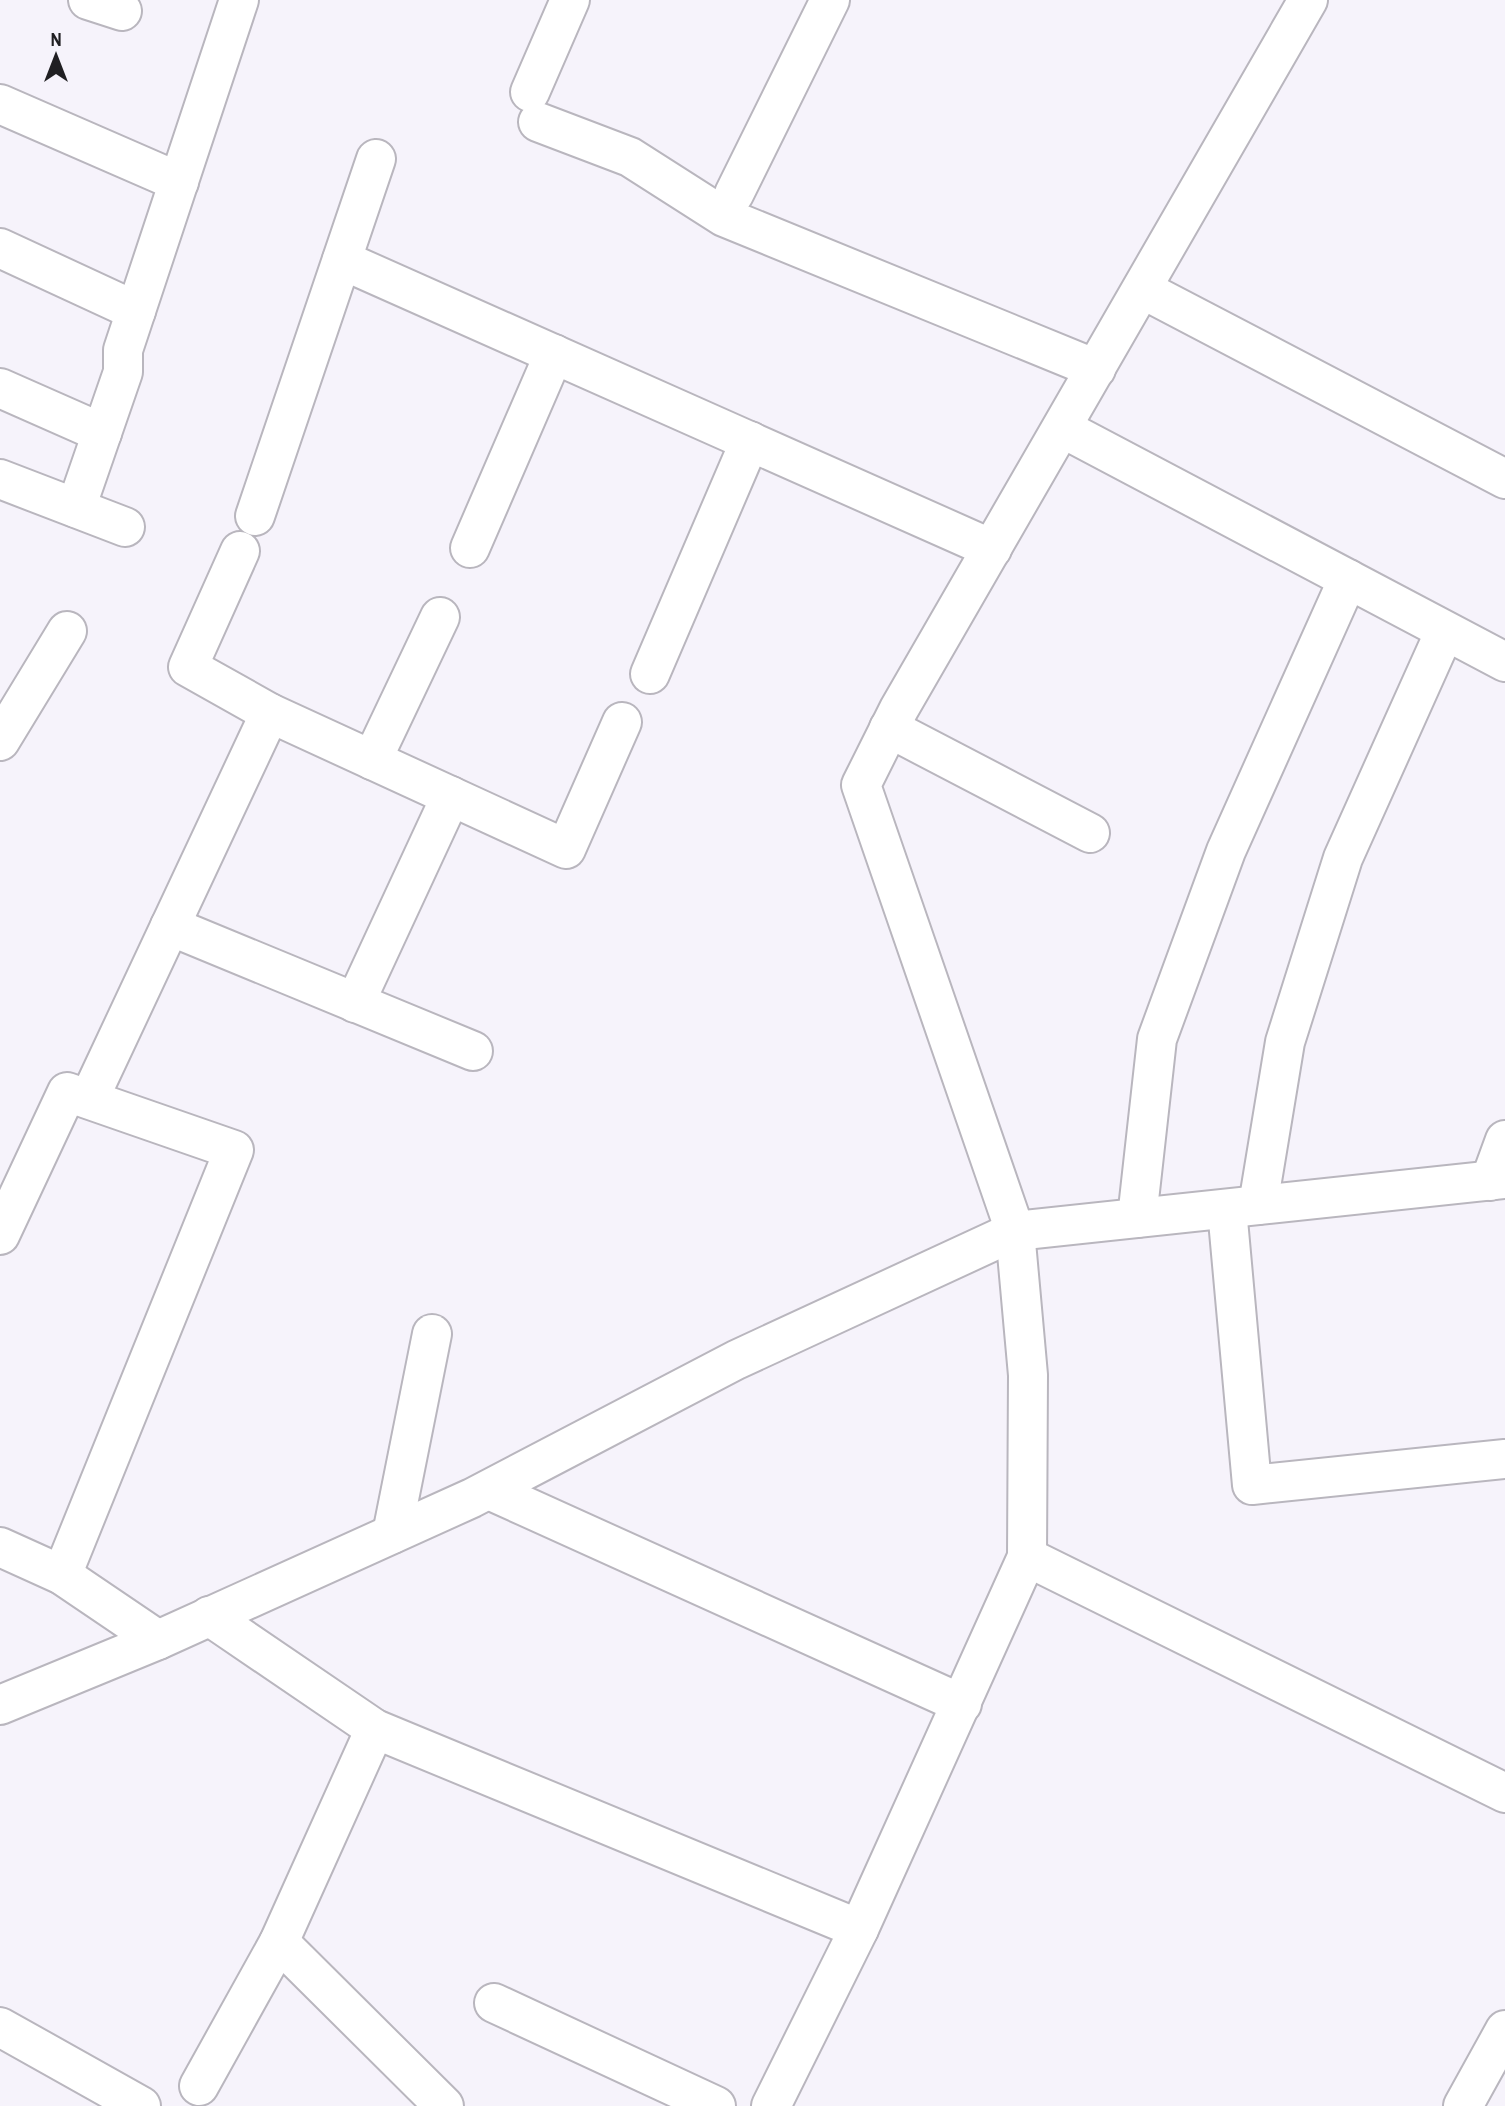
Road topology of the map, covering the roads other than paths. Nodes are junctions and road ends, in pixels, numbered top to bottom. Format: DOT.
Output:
graph roads {
  1 [pos="239,0"];
  2 [pos="570,0"];
  3 [pos="830,0"];
  4 [pos="1308,0"];
  5 [pos="0,104"];
  6 [pos="376,159"];
  7 [pos="179,182"];
  8 [pos="734,194"];
  9 [pos="0,248"];
  10 [pos="342,260"];
  11 [pos="1142,289"];
  12 [pos="136,311"];
  13 [pos="554,354"];
  14 [pos="1096,369"];
  15 [pos="0,388"];
  16 [pos="1062,428"];
  17 [pos="102,433"];
  18 [pos="750,441"];
  19 [pos="0,479"];
  20 [pos="1505,479"];
  21 [pos="76,508"];
  22 [pos="255,516"];
  23 [pos="125,527"];
  24 [pos="470,548"];
  25 [pos="992,549"];
  26 [pos="240,551"];
  27 [pos="1348,579"];
  28 [pos="440,617"];
  29 [pos="67,631"];
  30 [pos="1445,631"];
  31 [pos="1505,662"];
  32 [pos="650,674"];
  33 [pos="270,713"];
  34 [pos="622,722"];
  35 [pos="890,729"];
  36 [pos="0,741"];
  37 [pos="372,760"];
  38 [pos="451,796"];
  39 [pos="1090,833"];
  40 [pos="170,926"];
  41 [pos="355,1003"];
  42 [pos="474,1051"];
  43 [pos="89,1099"];
  44 [pos="1505,1140"];
  45 [pos="1497,1180"];
  46 [pos="1243,1207"];
  47 [pos="1137,1218"];
  48 [pos="1015,1231"];
  49 [pos="0,1235"];
  50 [pos="432,1334"];
  51 [pos="1505,1459"];
  52 [pos="489,1490"];
  53 [pos="392,1534"];
  54 [pos="0,1547"];
  55 [pos="1027,1557"];
  56 [pos="62,1575"];
  57 [pos="209,1616"];
  58 [pos="158,1640"];
  59 [pos="962,1704"];
  60 [pos="0,1705"];
  61 [pos="375,1729"];
  62 [pos="1505,1793"];
  63 [pos="859,1929"];
  64 [pos="279,1942"];
  65 [pos="494,2003"];
  66 [pos="0,2027"];
  67 [pos="1505,2030"];
  68 [pos="199,2086"];
  69 [pos="141,2106"];
  70 [pos="444,2106"];
  71 [pos="716,2106"];
  72 [pos="771,2106"];
  73 [pos="1463,2106"];
  1 -- 7 [label="street"];
  2 -- 14 [label="street"];
  3 -- 8 [label="street"];
  4 -- 11 [label="street"];
  5 -- 7 [label="street"];
  6 -- 10 [label="street"];
  7 -- 12 [label="street"];
  9 -- 12 [label="street"];
  10 -- 13 [label="street"];
  10 -- 22 [label="street"];
  11 -- 14 [label="street"];
  11 -- 20 [label="street"];
  12 -- 17 [label="street"];
  13 -- 18 [label="street"];
  13 -- 24 [label="street"];
  14 -- 16 [label="street"];
  15 -- 17 [label="street"];
  16 -- 25 [label="street"];
  16 -- 27 [label="street"];
  17 -- 21 [label="street"];
  18 -- 25 [label="street"];
  18 -- 32 [label="street"];
  19 -- 21 [label="street"];
  21 -- 23 [label="street"];
  25 -- 35 [label="street"];
  26 -- 33 [label="street"];
  27 -- 30 [label="street"];
  27 -- 47 [label="street"];
  28 -- 37 [label="street"];
  29 -- 36 [label="street"];
  30 -- 31 [label="street"];
  30 -- 46 [label="street"];
  33 -- 37 [label="street"];
  33 -- 40 [label="street"];
  34 -- 38 [label="street"];
  35 -- 39 [label="street"];
  35 -- 48 [label="street"];
  37 -- 38 [label="street"];
  38 -- 41 [label="street"];
  40 -- 41 [label="street"];
  40 -- 43 [label="street"];
  41 -- 42 [label="street"];
  43 -- 49 [label="street"];
  43 -- 56 [label="street"];
  44 -- 45 [label="street"];
  45 -- 46 [label="street"];
  46 -- 47 [label="street"];
  46 -- 51 [label="street"];
  47 -- 48 [label="street"];
  48 -- 52 [label="street"];
  48 -- 55 [label="street"];
  50 -- 53 [label="street"];
  52 -- 53 [label="street"];
  52 -- 59 [label="street"];
  53 -- 57 [label="street"];
  54 -- 56 [label="street"];
  55 -- 59 [label="street"];
  55 -- 62 [label="street"];
  56 -- 58 [label="street"];
  57 -- 58 [label="street"];
  57 -- 61 [label="street"];
  58 -- 60 [label="street"];
  59 -- 63 [label="street"];
  61 -- 63 [label="street"];
  61 -- 64 [label="street"];
  63 -- 72 [label="street"];
  64 -- 68 [label="street"];
  64 -- 70 [label="street"];
  65 -- 71 [label="street"];
  66 -- 69 [label="street"];
  67 -- 73 [label="street"];
}
